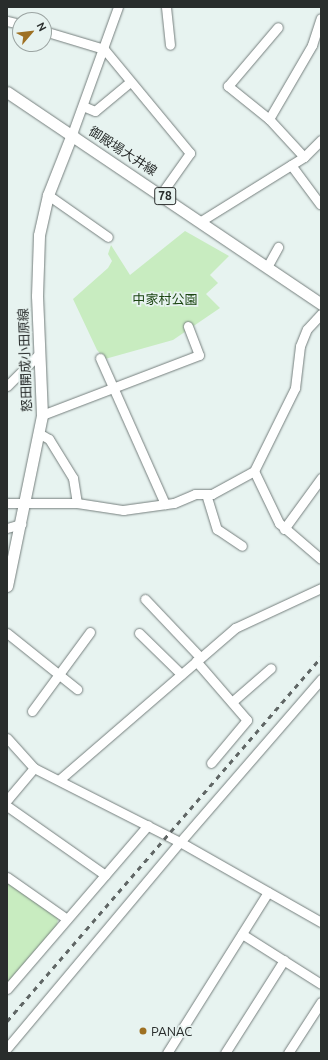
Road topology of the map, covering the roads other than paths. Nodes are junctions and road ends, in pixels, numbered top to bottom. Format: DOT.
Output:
graph roads {
  1 [pos="118,7"];
  2 [pos="166,7"];
  3 [pos="321,18"];
  4 [pos="278,27"];
  5 [pos="52,33"];
  6 [pos="317,41"];
  7 [pos="170,44"];
  8 [pos="104,49"];
  9 [pos="130,82"];
  10 [pos="7,92"];
  11 [pos="83,106"];
  12 [pos="269,119"];
  13 [pos="72,134"];
  14 [pos="321,140"];
  15 [pos="304,157"];
  16 [pos="290,165"];
  17 [pos="48,194"];
  18 [pos="161,194"];
  19 [pos="318,194"];
  20 [pos="320,204"];
  21 [pos="201,221"];
  22 [pos="108,237"];
  23 [pos="278,247"];
  24 [pos="267,267"];
  25 [pos="321,304"];
  26 [pos="321,314"];
  27 [pos="188,326"];
  28 [pos="39,354"];
  29 [pos="100,358"];
  30 [pos="7,386"];
  31 [pos="113,387"];
  32 [pos="42,415"];
  33 [pos="40,434"];
  34 [pos="254,471"];
  35 [pos="321,478"];
  36 [pos="206,494"];
  37 [pos="25,503"];
  38 [pos="77,503"];
  39 [pos="7,504"];
  40 [pos="166,504"];
  41 [pos="21,524"];
  42 [pos="7,528"];
  43 [pos="284,529"];
  44 [pos="242,546"];
  45 [pos="321,559"];
  46 [pos="7,586"];
  47 [pos="321,588"];
  48 [pos="145,599"];
  49 [pos="90,632"];
  50 [pos="7,633"];
  51 [pos="139,633"];
  52 [pos="198,659"];
  53 [pos="271,668"];
  54 [pos="58,674"];
  55 [pos="182,674"];
  56 [pos="321,679"];
  57 [pos="77,690"];
  58 [pos="233,701"];
  59 [pos="32,711"];
  60 [pos="7,738"];
  61 [pos="211,763"];
  62 [pos="34,768"];
  63 [pos="59,780"];
  64 [pos="7,800"];
  65 [pos="7,806"];
  66 [pos="148,825"];
  67 [pos="180,842"];
  68 [pos="106,875"];
  69 [pos="7,877"];
  70 [pos="268,892"];
  71 [pos="67,919"];
  72 [pos="321,922"];
  73 [pos="242,934"];
  74 [pos="284,960"];
  75 [pos="321,984"];
  76 [pos="7,989"];
  77 [pos="321,1002"];
  78 [pos="7,1048"];
  79 [pos="167,1053"];
  80 [pos="225,1053"];
  81 [pos="288,1053"];
  1 -- 8 [label="street"];
  2 -- 7 [label="street"];
  3 -- 6 [label="street"];
  4 -- 12 [label="street"];
  5 -- 8 [label="street"];
  6 -- 12 [label="street"];
  8 -- 9 [label="street"];
  8 -- 11 [label="street"];
  9 -- 11 [label="street"];
  9 -- 18 [label="street"];
  10 -- 13 [label="main road, 御殿場大井線 / 78"];
  11 -- 13 [label="street"];
  12 -- 15 [label="street"];
  13 -- 17 [label="main road, 怒田開成小田原線"];
  13 -- 18 [label="main road, 御殿場大井線 / 78"];
  14 -- 15 [label="street"];
  15 -- 16 [label="street"];
  16 -- 19 [label="street"];
  16 -- 21 [label="street"];
  17 -- 22 [label="street"];
  17 -- 28 [label="main road, 怒田開成小田原線"];
  18 -- 21 [label="main road, 御殿場大井線 / 78"];
  19 -- 20 [label="street"];
  21 -- 24 [label="main road, 御殿場大井線 / 78"];
  23 -- 24 [label="street"];
  24 -- 25 [label="main road, 御殿場大井線 / 78"];
  26 -- 34 [label="street"];
  27 -- 31 [label="street"];
  28 -- 30 [label="street"];
  28 -- 32 [label="main road, 怒田開成小田原線"];
  29 -- 31 [label="street"];
  31 -- 32 [label="street"];
  31 -- 40 [label="street"];
  32 -- 33 [label="main road, 怒田開成小田原線"];
  33 -- 37 [label="main road, 怒田開成小田原線"];
  33 -- 38 [label="street"];
  34 -- 36 [label="street"];
  34 -- 43 [label="street"];
  35 -- 43 [label="street"];
  36 -- 40 [label="street"];
  36 -- 44 [label="street"];
  37 -- 38 [label="street"];
  37 -- 39 [label="street"];
  37 -- 41 [label="main road, 怒田開成小田原線"];
  38 -- 40 [label="street"];
  41 -- 42 [label="street"];
  41 -- 46 [label="main road, 怒田開成小田原線"];
  43 -- 45 [label="street"];
  47 -- 52 [label="street"];
  48 -- 52 [label="street"];
  49 -- 54 [label="street"];
  50 -- 54 [label="street"];
  51 -- 55 [label="street"];
  52 -- 55 [label="street"];
  52 -- 58 [label="street"];
  53 -- 58 [label="street"];
  54 -- 57 [label="street"];
  54 -- 59 [label="street"];
  55 -- 63 [label="street"];
  56 -- 67 [label="street"];
  58 -- 61 [label="street"];
  60 -- 62 [label="street"];
  62 -- 63 [label="street"];
  62 -- 64 [label="street"];
  63 -- 66 [label="street"];
  65 -- 68 [label="street"];
  66 -- 67 [label="street"];
  66 -- 68 [label="street"];
  67 -- 70 [label="street"];
  67 -- 78 [label="street"];
  68 -- 71 [label="street"];
  69 -- 71 [label="street"];
  70 -- 72 [label="street"];
  70 -- 73 [label="street"];
  71 -- 76 [label="street"];
  73 -- 74 [label="street"];
  73 -- 79 [label="street"];
  74 -- 75 [label="street"];
  74 -- 80 [label="street"];
  77 -- 81 [label="street"];
}
